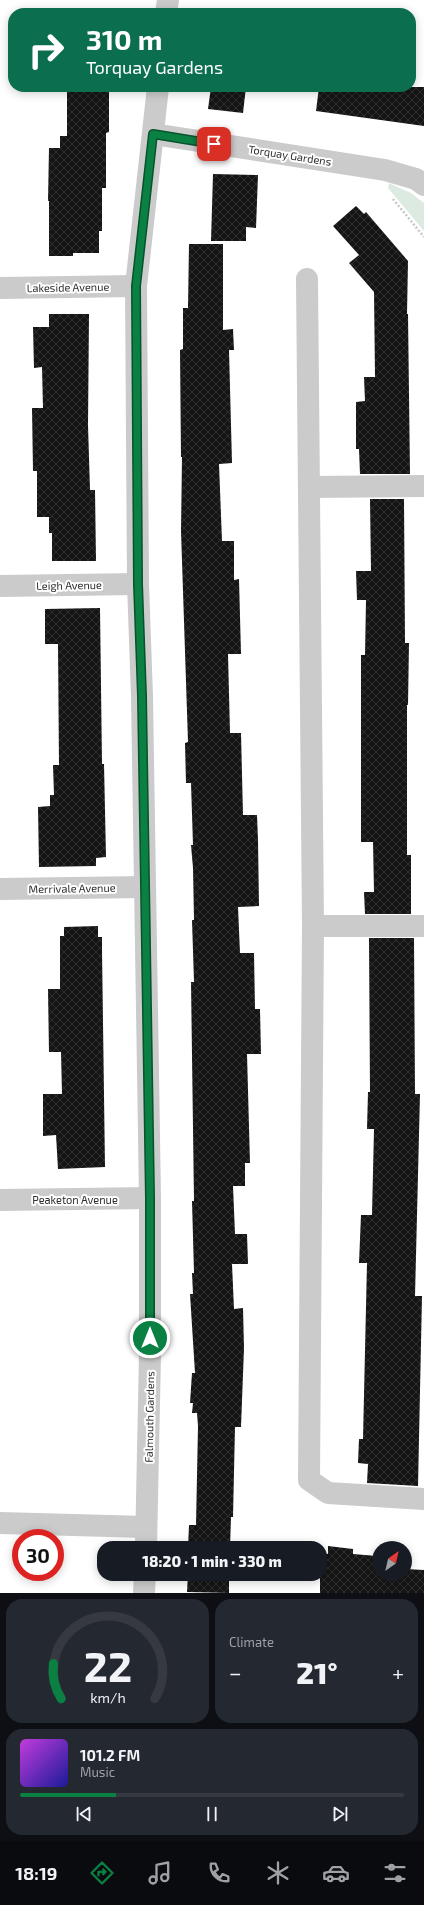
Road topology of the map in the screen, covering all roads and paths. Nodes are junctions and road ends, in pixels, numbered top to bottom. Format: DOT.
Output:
graph roads {
  1 [pos="157,92"];
  2 [pos="153,134"];
  3 [pos="385,170"];
  4 [pos="424,185"];
  5 [pos="424,237"];
  6 [pos="307,279"];
  7 [pos="136,286"];
  8 [pos="0,288"];
  9 [pos="424,486"];
  10 [pos="309,487"];
  11 [pos="138,584"];
  12 [pos="0,586"];
  13 [pos="145,886"];
  14 [pos="0,889"];
  15 [pos="313,926"];
  16 [pos="424,926"];
  17 [pos="150,1198"];
  18 [pos="0,1200"];
  19 [pos="424,1499"];
  20 [pos="0,1523"];
  21 [pos="146,1537"];
  22 [pos="145,1581"];
  23 [pos="144,1593"];
  1 -- 2 [label="street, Falmouth Gardens"];
  2 -- 3 [label="street, Torquay Gardens"];
  2 -- 7 [label="street, Falmouth Gardens"];
  3 -- 4 [label="street, Torquay Gardens"];
  3 -- 5 [label="path"];
  6 -- 10 [label="street"];
  7 -- 8 [label="street, Lakeside Avenue"];
  7 -- 11 [label="street, Falmouth Gardens"];
  9 -- 10 [label="street"];
  10 -- 15 [label="street"];
  11 -- 12 [label="street, Leigh Avenue"];
  11 -- 13 [label="street, Falmouth Gardens"];
  13 -- 14 [label="street, Merrivale Avenue"];
  13 -- 17 [label="street, Falmouth Gardens"];
  15 -- 16 [label="street"];
  15 -- 19 [label="street"];
  17 -- 18 [label="street, Peaketon Avenue"];
  17 -- 21 [label="street, Falmouth Gardens"];
  20 -- 21 [label="street"];
  22 -- 23 [label="street"];
}
